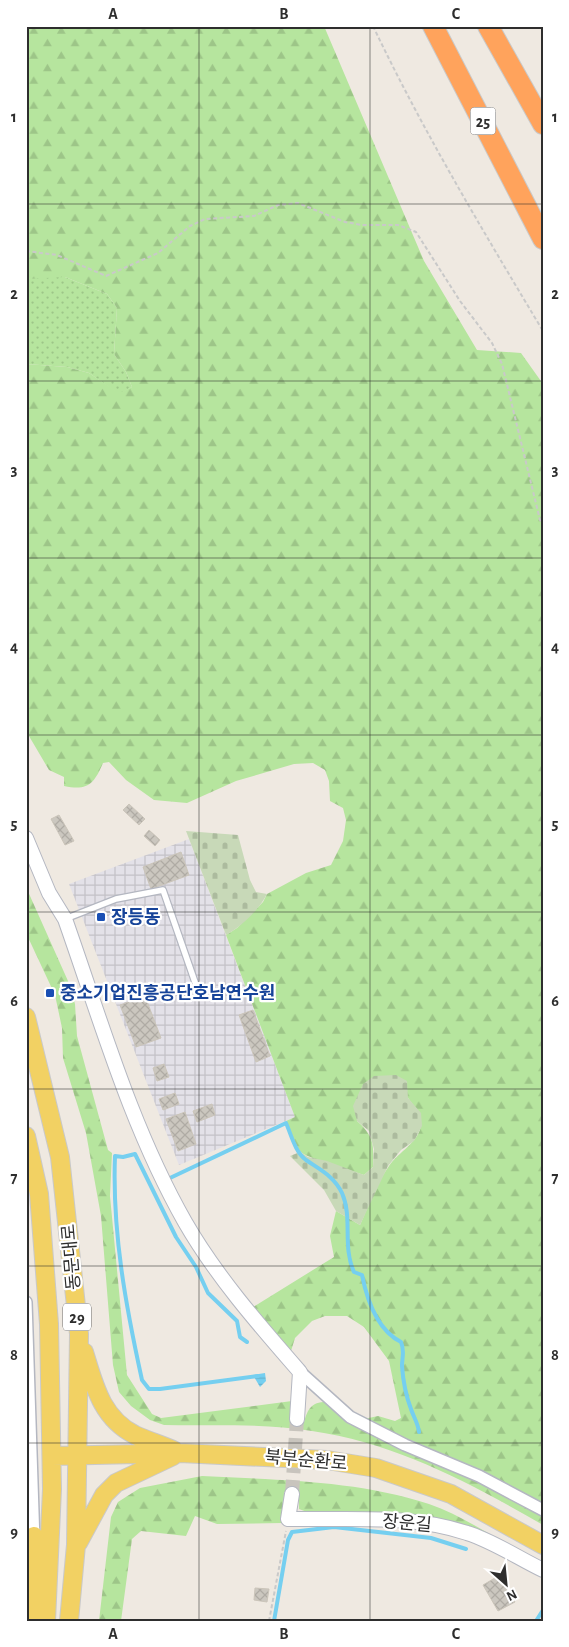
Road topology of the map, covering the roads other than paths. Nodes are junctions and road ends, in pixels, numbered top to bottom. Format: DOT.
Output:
graph roads {
  1 [pos="420,26"];
  2 [pos="434,26"];
  3 [pos="488,26"];
  4 [pos="543,124"];
  5 [pos="532,216"];
  6 [pos="543,240"];
  7 [pos="26,838"];
  8 [pos="65,919"];
  9 [pos="197,988"];
  10 [pos="26,1017"];
  11 [pos="26,1136"];
  12 [pos="26,1302"];
  13 [pos="79,1334"];
  14 [pos="300,1372"];
  15 [pos="297,1419"];
  16 [pos="180,1453"];
  17 [pos="78,1454"];
  18 [pos="52,1456"];
  19 [pos="292,1494"];
  20 [pos="543,1510"];
  21 [pos="34,1536"];
  22 [pos="76,1545"];
  23 [pos="543,1545"];
  24 [pos="543,1570"];
  25 [pos="26,1620"];
  26 [pos="34,1621"];
  27 [pos="46,1621"];
  28 [pos="69,1621"];
  1 -- 5 [label="highway"];
  2 -- 5 [label="highway, 25"];
  3 -- 4 [label="highway"];
  5 -- 6 [label="highway, 25"];
  7 -- 8 [label="street"];
  8 -- 9 [label="lane"];
  8 -- 14 [label="street"];
  10 -- 13 [label="main road, 동문대로 / 29"];
  11 -- 18 [label="main road, 동문대로 / 29"];
  12 -- 21 [label="street"];
  13 -- 16 [label="main road"];
  13 -- 17 [label="main road, 동문대로 / 29"];
  14 -- 15 [label="street"];
  14 -- 20 [label="street"];
  16 -- 17 [label="main road, 북부순환로"];
  16 -- 22 [label="main road"];
  16 -- 23 [label="main road, 북부순환로"];
  17 -- 18 [label="main road, 북부순환로"];
  17 -- 22 [label="main road, 동문대로 / 29"];
  18 -- 27 [label="main road, 동문대로 / 29"];
  19 -- 24 [label="street, 장운길"];
  21 -- 25 [label="street"];
  21 -- 26 [label="main road"];
  22 -- 28 [label="main road, 동문대로 / 29"];
}
